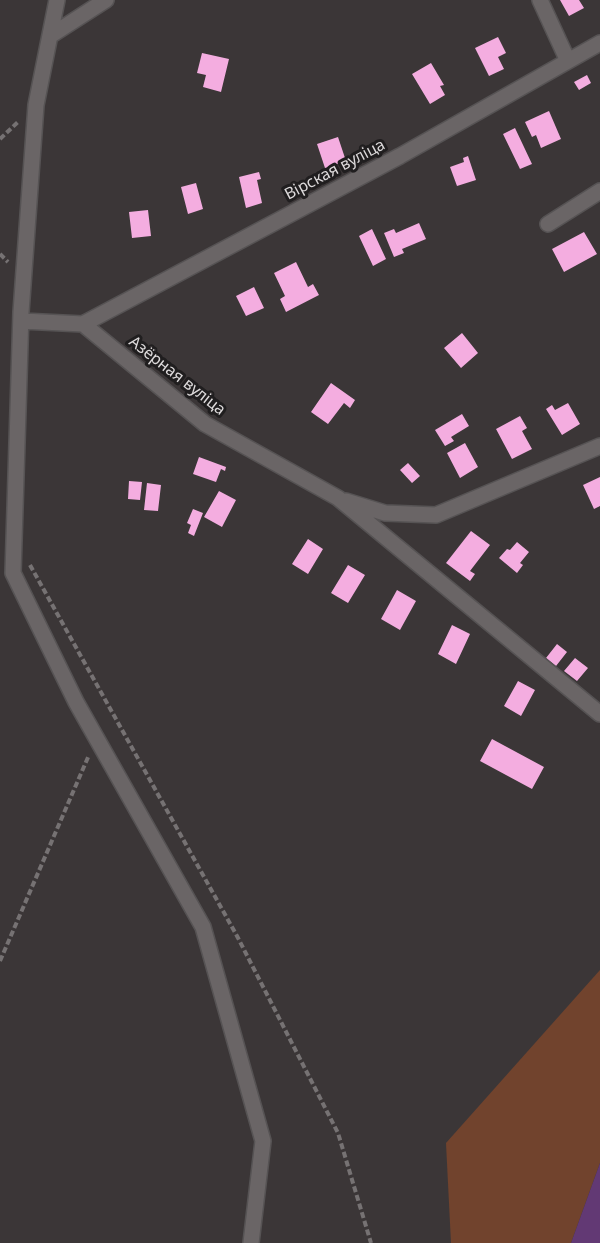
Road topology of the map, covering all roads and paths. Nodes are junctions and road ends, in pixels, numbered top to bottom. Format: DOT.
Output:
graph roads {
  1 [pos="57,0"];
  2 [pos="106,0"];
  3 [pos="540,0"];
  4 [pos="50,36"];
  5 [pos="600,43"];
  6 [pos="568,62"];
  7 [pos="600,191"];
  8 [pos="548,224"];
  9 [pos="22,321"];
  10 [pos="83,324"];
  11 [pos="600,446"];
  12 [pos="338,498"];
  13 [pos="14,536"];
  14 [pos="600,714"];
  15 [pos="96,738"];
  16 [pos="0,961"];
  17 [pos="251,1243"];
  18 [pos="371,1243"];
  1 -- 4 [label="street"];
  2 -- 4 [label="street"];
  3 -- 6 [label="street"];
  4 -- 9 [label="street"];
  5 -- 6 [label="street, Вірская вуліца"];
  6 -- 10 [label="street, Вірская вуліца"];
  7 -- 8 [label="street"];
  9 -- 10 [label="street"];
  9 -- 13 [label="street"];
  10 -- 12 [label="street, Азёрная вуліца"];
  11 -- 12 [label="street, Азёрная вуліца"];
  12 -- 14 [label="street, Азёрная вуліца"];
  13 -- 15 [label="street"];
  13 -- 18 [label="path"];
  15 -- 16 [label="path"];
  15 -- 17 [label="street"];
}
